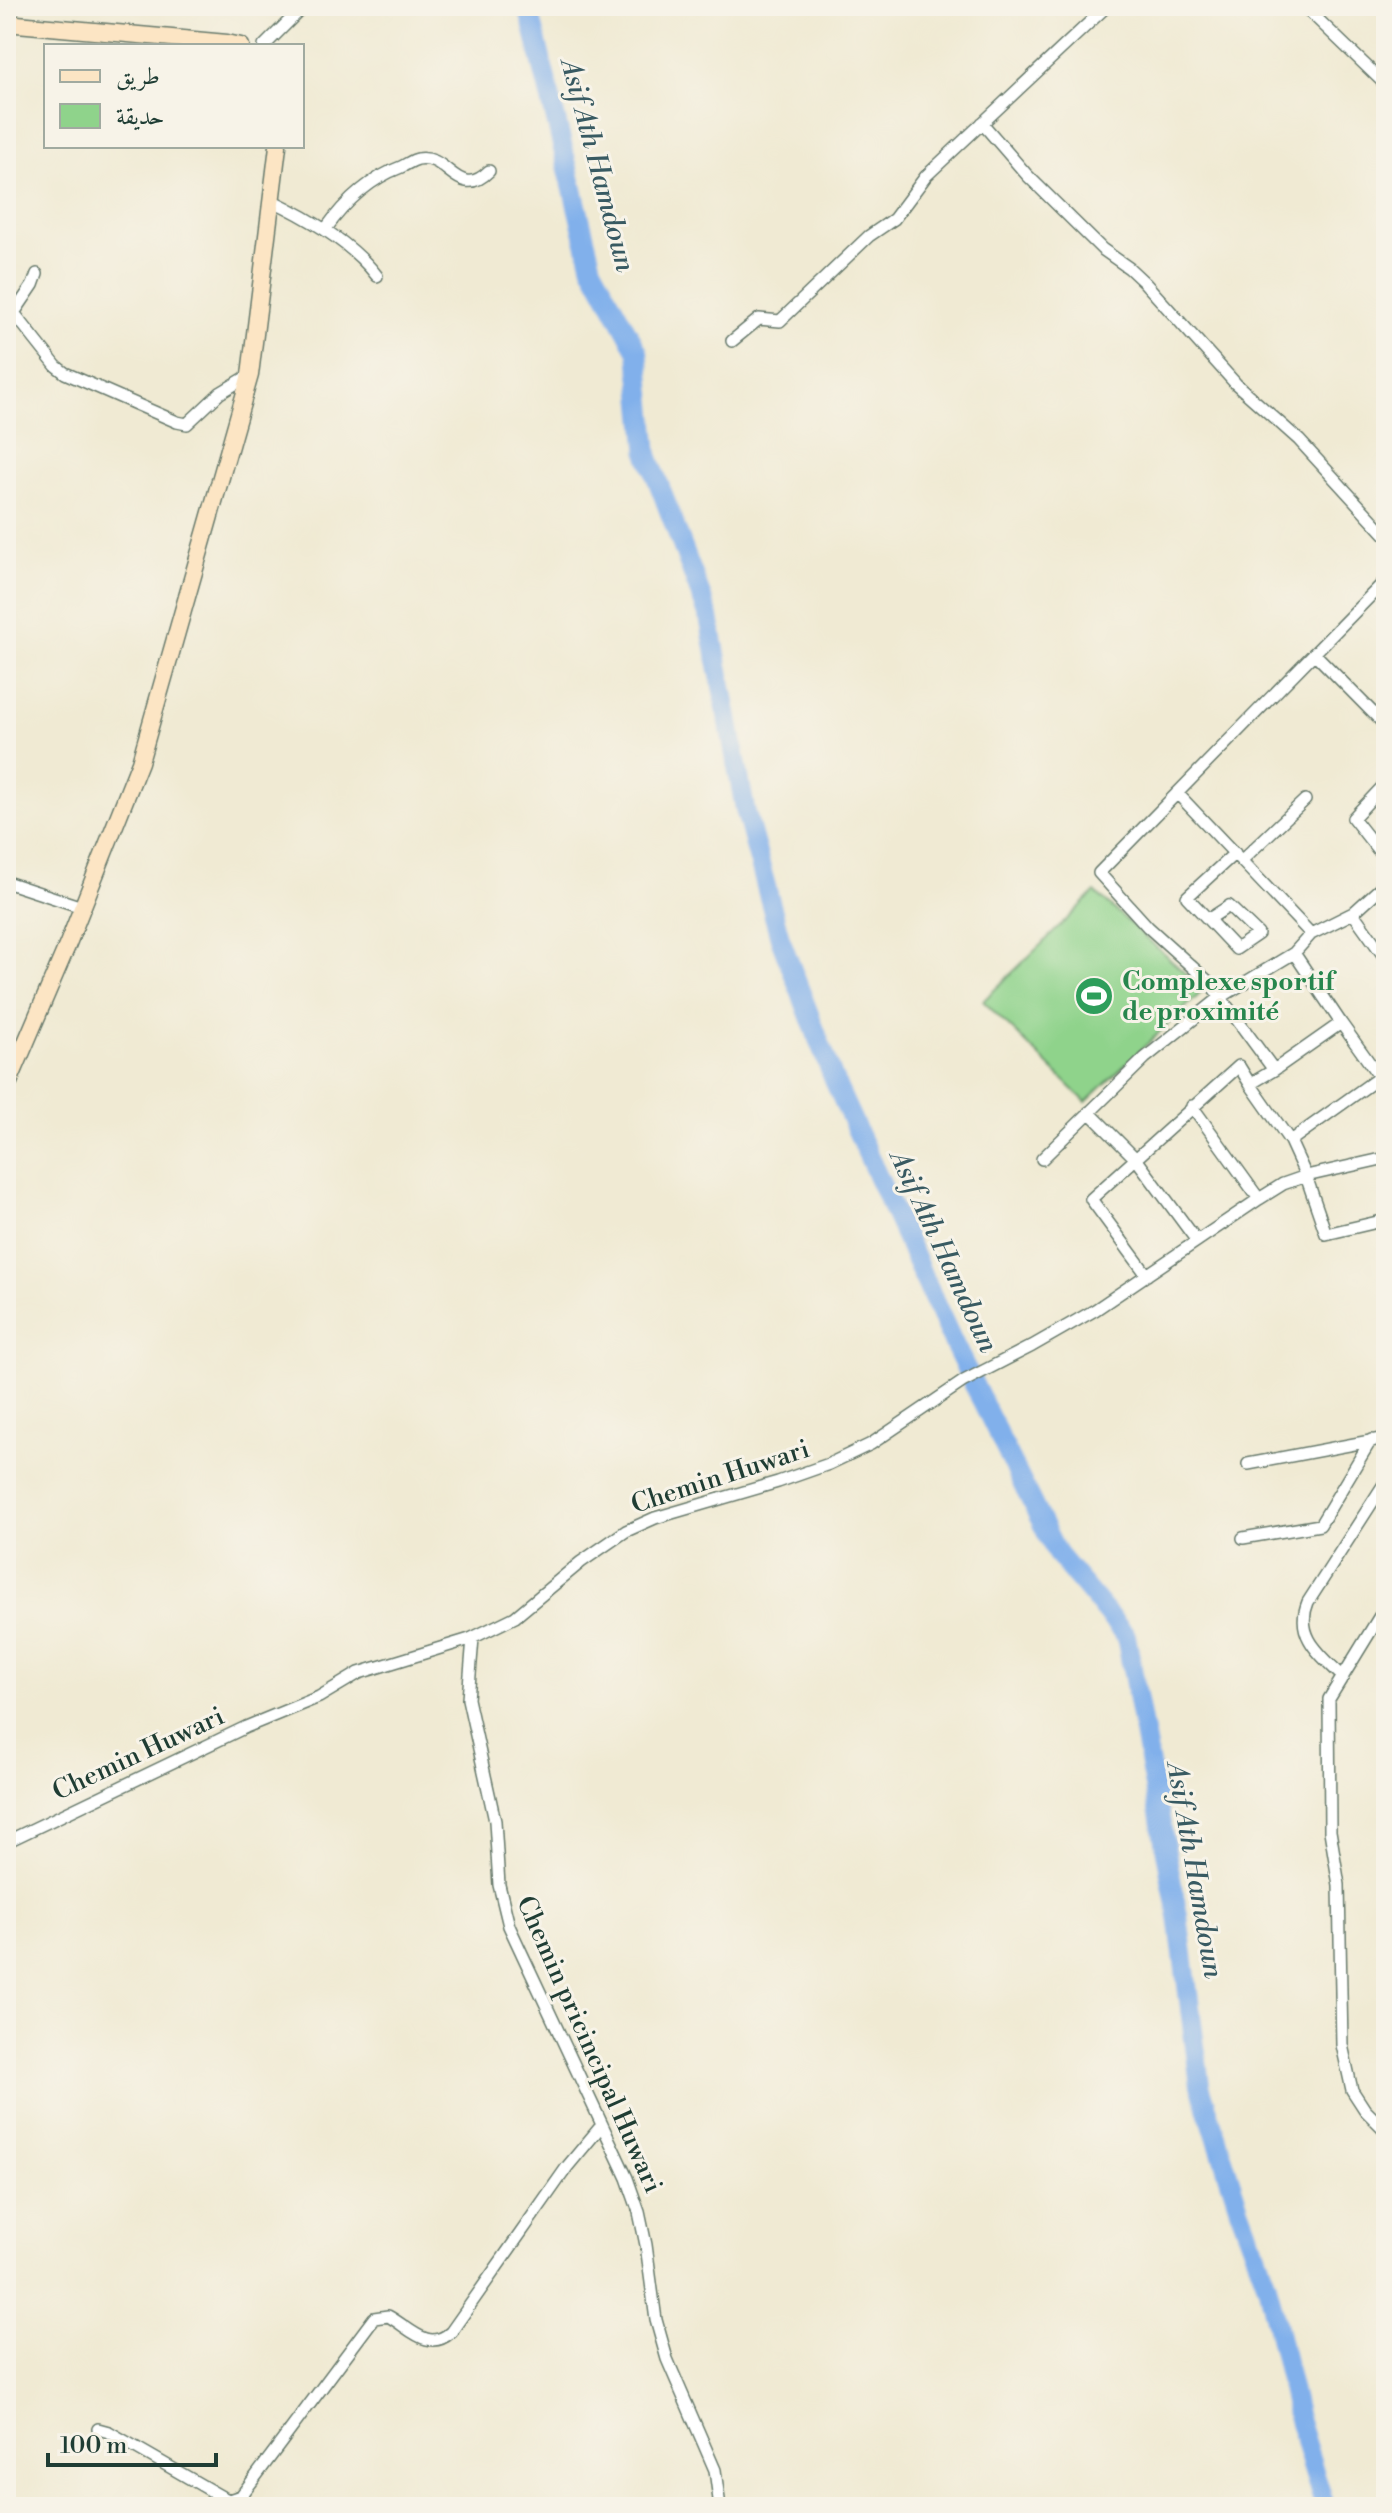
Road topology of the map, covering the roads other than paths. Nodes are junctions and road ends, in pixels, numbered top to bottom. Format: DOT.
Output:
graph roads {
  1 [pos="304,6"];
  2 [pos="1107,6"];
  3 [pos="1304,6"];
  4 [pos="6,23"];
  5 [pos="232,44"];
  6 [pos="266,44"];
  7 [pos="1386,85"];
  8 [pos="982,123"];
  9 [pos="278,148"];
  10 [pos="489,171"];
  11 [pos="271,200"];
  12 [pos="325,230"];
  13 [pos="37,274"];
  14 [pos="377,276"];
  15 [pos="10,316"];
  16 [pos="732,341"];
  17 [pos="250,375"];
  18 [pos="1386,535"];
  19 [pos="1386,580"];
  20 [pos="1314,653"];
  21 [pos="1386,726"];
  22 [pos="1386,783"];
  23 [pos="1177,793"];
  24 [pos="1305,800"];
  25 [pos="1238,856"];
  26 [pos="1386,860"];
  27 [pos="6,882"];
  28 [pos="1386,883"];
  29 [pos="82,907"];
  30 [pos="1353,913"];
  31 [pos="1209,919"];
  32 [pos="1311,934"];
  33 [pos="1294,953"];
  34 [pos="1386,959"];
  35 [pos="1221,997"];
  36 [pos="1341,1023"];
  37 [pos="1274,1070"];
  38 [pos="1384,1079"];
  39 [pos="1250,1084"];
  40 [pos="6,1089"];
  41 [pos="1192,1106"];
  42 [pos="1089,1112"];
  43 [pos="1290,1141"];
  44 [pos="1386,1158"];
  45 [pos="1042,1159"];
  46 [pos="1137,1160"];
  47 [pos="1306,1176"];
  48 [pos="1259,1199"];
  49 [pos="1386,1220"];
  50 [pos="1197,1241"];
  51 [pos="1147,1275"];
  52 [pos="1386,1438"];
  53 [pos="1371,1440"];
  54 [pos="1248,1464"];
  55 [pos="1386,1481"];
  56 [pos="1243,1538"];
  57 [pos="1386,1606"];
  58 [pos="473,1638"];
  59 [pos="1343,1677"];
  60 [pos="6,1842"];
  61 [pos="602,2125"];
  62 [pos="1386,2131"];
  63 [pos="98,2429"];
  64 [pos="720,2507"];
  1 -- 6 [label="street"];
  2 -- 8 [label="street"];
  3 -- 7 [label="street"];
  4 -- 5 [label="street"];
  8 -- 16 [label="street"];
  8 -- 18 [label="street"];
  9 -- 11 [label="street"];
  10 -- 12 [label="street"];
  11 -- 12 [label="street"];
  11 -- 17 [label="street"];
  12 -- 14 [label="street"];
  13 -- 15 [label="street"];
  15 -- 17 [label="street"];
  17 -- 29 [label="street"];
  19 -- 20 [label="street"];
  20 -- 21 [label="street"];
  20 -- 23 [label="street"];
  22 -- 26 [label="street"];
  23 -- 25 [label="street"];
  23 -- 35 [label="street"];
  24 -- 25 [label="street"];
  25 -- 31 [label="street"];
  25 -- 32 [label="street"];
  27 -- 29 [label="street"];
  28 -- 30 [label="street"];
  29 -- 40 [label="street"];
  30 -- 32 [label="street"];
  30 -- 34 [label="street"];
  32 -- 33 [label="street"];
  33 -- 35 [label="street"];
  33 -- 36 [label="street"];
  35 -- 37 [label="street"];
  35 -- 42 [label="street"];
  36 -- 37 [label="street"];
  36 -- 38 [label="street"];
  37 -- 39 [label="street"];
  38 -- 43 [label="street"];
  39 -- 41 [label="street"];
  39 -- 43 [label="street"];
  41 -- 46 [label="street"];
  41 -- 48 [label="street"];
  42 -- 45 [label="street"];
  42 -- 46 [label="street"];
  43 -- 47 [label="street"];
  44 -- 47 [label="street, Chemin Huwari"];
  46 -- 50 [label="street"];
  46 -- 51 [label="street"];
  47 -- 48 [label="street, Chemin Huwari"];
  47 -- 49 [label="street"];
  48 -- 50 [label="street, Chemin Huwari"];
  50 -- 51 [label="street, Chemin Huwari"];
  51 -- 58 [label="street, Chemin Huwari"];
  52 -- 53 [label="street"];
  53 -- 54 [label="street"];
  53 -- 56 [label="street"];
  55 -- 59 [label="street"];
  57 -- 59 [label="street"];
  58 -- 60 [label="street, Chemin Huwari"];
  58 -- 61 [label="street, Chemin pricincipal Huwari"];
  59 -- 62 [label="street"];
  61 -- 63 [label="street"];
  61 -- 64 [label="street, Chemin pricincipal Huwari"];
}
